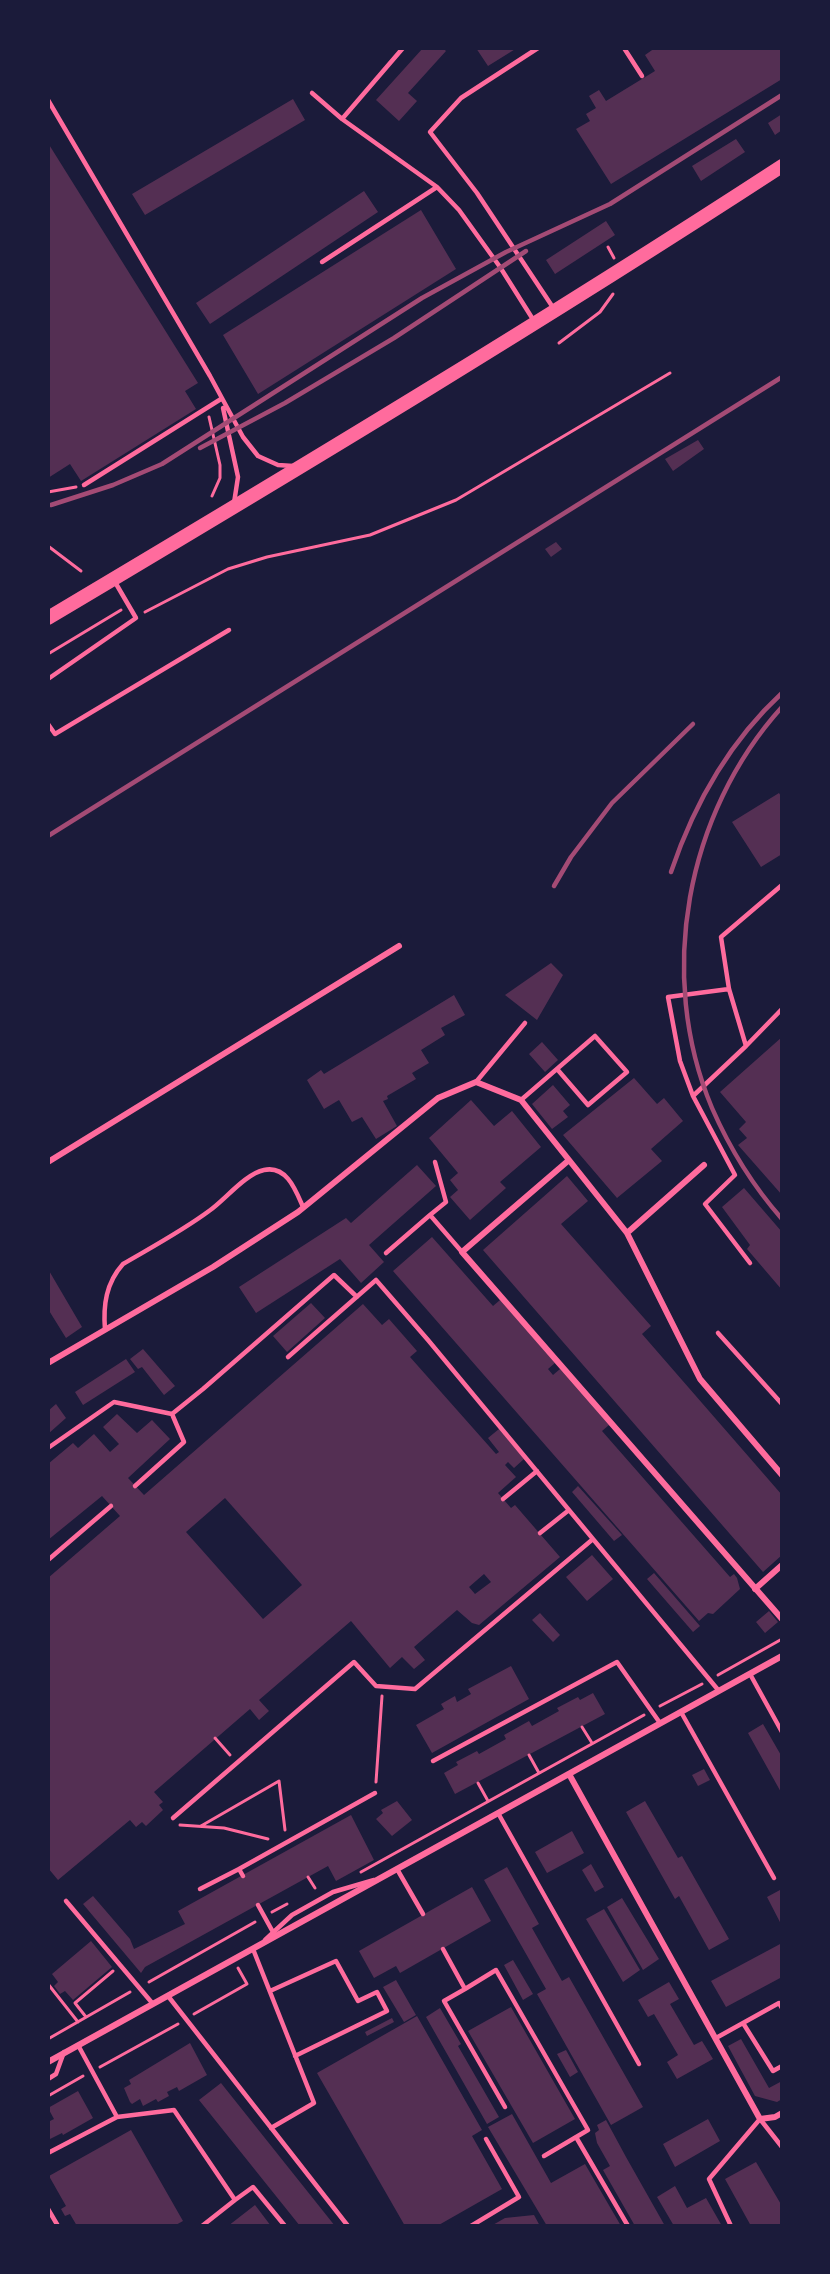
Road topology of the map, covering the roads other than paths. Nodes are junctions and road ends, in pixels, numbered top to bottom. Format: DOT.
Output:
graph roads {
  1 [pos="404,48"];
  2 [pos="538,48"];
  3 [pos="624,48"];
  4 [pos="642,76"];
  5 [pos="312,93"];
  6 [pos="48,100"];
  7 [pos="342,118"];
  8 [pos="782,166"];
  9 [pos="437,187"];
  10 [pos="322,262"];
  11 [pos="555,311"];
  12 [pos="536,323"];
  13 [pos="221,399"];
  14 [pos="300,467"];
  15 [pos="84,485"];
  16 [pos="234,508"];
  17 [pos="113,579"];
  18 [pos="48,618"];
  19 [pos="229,630"];
  20 [pos="48,679"];
  21 [pos="48,724"];
  22 [pos="782,885"];
  23 [pos="399,946"];
  24 [pos="729,989"];
  25 [pos="782,1009"];
  26 [pos="525,1023"];
  27 [pos="746,1046"];
  28 [pos="557,1069"];
  29 [pos="476,1082"];
  30 [pos="693,1096"];
  31 [pos="521,1100"];
  32 [pos="569,1160"];
  33 [pos="48,1162"];
  34 [pos="435,1162"];
  35 [pos="704,1165"];
  36 [pos="303,1208"];
  37 [pos="430,1215"];
  38 [pos="627,1233"];
  39 [pos="462,1252"];
  40 [pos="386,1253"];
  41 [pos="750,1263"];
  42 [pos="357,1297"];
  43 [pos="105,1330"];
  44 [pos="718,1333"];
  45 [pos="288,1357"];
  46 [pos="48,1363"];
  47 [pos="782,1404"];
  48 [pos="172,1414"];
  49 [pos="48,1448"];
  50 [pos="537,1471"];
  51 [pos="782,1475"];
  52 [pos="135,1486"];
  53 [pos="503,1499"];
  54 [pos="111,1506"];
  55 [pos="569,1510"];
  56 [pos="540,1533"];
  57 [pos="593,1539"];
  58 [pos="48,1560"];
  59 [pos="782,1565"];
  60 [pos="755,1589"];
  61 [pos="782,1619"];
  62 [pos="782,1656"];
  63 [pos="750,1674"];
  64 [pos="719,1691"];
  65 [pos="681,1712"];
  66 [pos="660,1724"];
  67 [pos="782,1732"];
  68 [pos="433,1761"];
  69 [pos="568,1774"];
  70 [pos="375,1793"];
  71 [pos="498,1813"];
  72 [pos="173,1818"];
  73 [pos="239,1869"];
  74 [pos="397,1869"];
  75 [pos="243,1876"];
  76 [pos="382,1877"];
  77 [pos="774,1878"];
  78 [pos="200,1889"];
  79 [pos="66,1901"];
  80 [pos="258,1905"];
  81 [pos="423,1914"];
  82 [pos="274,1934"];
  83 [pos="253,1948"];
  84 [pos="443,1949"];
  85 [pos="465,1989"];
  86 [pos="270,1991"];
  87 [pos="168,1996"];
  88 [pos="153,2004"];
  89 [pos="782,2008"];
  90 [pos="743,2023"];
  91 [pos="716,2038"];
  92 [pos="78,2045"];
  93 [pos="64,2052"];
  94 [pos="296,2056"];
  95 [pos="48,2062"];
  96 [pos="639,2064"];
  97 [pos="782,2066"];
  98 [pos="48,2079"];
  99 [pos="504,2107"];
  100 [pos="782,2113"];
  101 [pos="117,2117"];
  102 [pos="760,2119"];
  103 [pos="271,2128"];
  104 [pos="576,2137"];
  105 [pos="486,2139"];
  106 [pos="782,2147"];
  107 [pos="48,2153"];
  108 [pos="544,2156"];
  109 [pos="235,2200"];
  110 [pos="48,2209"];
  111 [pos="58,2226"];
  112 [pos="202,2226"];
  113 [pos="285,2226"];
  114 [pos="348,2226"];
  115 [pos="471,2226"];
  116 [pos="628,2226"];
  117 [pos="731,2226"];
  1 -- 7 [label="lane"];
  2 -- 11 [label="lane"];
  3 -- 4 [label="lane"];
  5 -- 7 [label="lane"];
  6 -- 13 [label="lane"];
  7 -- 9 [label="lane"];
  8 -- 11 [label="main road"];
  9 -- 10 [label="lane"];
  9 -- 12 [label="lane"];
  11 -- 12 [label="main road"];
  12 -- 14 [label="main road"];
  13 -- 14 [label="lane"];
  13 -- 15 [label="lane"];
  13 -- 16 [label="lane"];
  14 -- 16 [label="main road"];
  16 -- 17 [label="main road"];
  17 -- 18 [label="main road"];
  17 -- 20 [label="lane"];
  19 -- 21 [label="lane"];
  22 -- 24 [label="lane"];
  23 -- 33 [label="street"];
  24 -- 27 [label="lane"];
  24 -- 30 [label="lane"];
  25 -- 27 [label="lane"];
  26 -- 29 [label="lane"];
  27 -- 30 [label="lane"];
  28 -- 28 [label="lane"];
  28 -- 31 [label="lane"];
  29 -- 31 [label="street"];
  29 -- 36 [label="street"];
  30 -- 41 [label="lane"];
  31 -- 32 [label="street"];
  32 -- 38 [label="street"];
  32 -- 39 [label="street"];
  34 -- 37 [label="lane"];
  35 -- 38 [label="street"];
  36 -- 43 [label="street"];
  36 -- 43 [label="lane"];
  37 -- 39 [label="lane"];
  37 -- 40 [label="lane"];
  38 -- 51 [label="street"];
  39 -- 60 [label="street"];
  42 -- 45 [label="lane"];
  42 -- 48 [label="lane"];
  42 -- 50 [label="lane"];
  43 -- 46 [label="street"];
  44 -- 47 [label="lane"];
  48 -- 49 [label="lane"];
  48 -- 52 [label="lane"];
  50 -- 53 [label="lane"];
  50 -- 55 [label="lane"];
  54 -- 58 [label="lane"];
  55 -- 56 [label="lane"];
  55 -- 57 [label="lane"];
  57 -- 64 [label="lane"];
  57 -- 72 [label="lane"];
  59 -- 60 [label="street"];
  60 -- 61 [label="street"];
  62 -- 63 [label="street"];
  63 -- 64 [label="street"];
  63 -- 67 [label="lane"];
  64 -- 65 [label="street"];
  65 -- 66 [label="street"];
  65 -- 77 [label="lane"];
  66 -- 68 [label="lane"];
  66 -- 69 [label="street"];
  69 -- 71 [label="street"];
  69 -- 91 [label="street"];
  70 -- 73 [label="lane"];
  71 -- 74 [label="street"];
  71 -- 96 [label="lane"];
  73 -- 75 [label="lane"];
  73 -- 78 [label="lane"];
  74 -- 76 [label="street"];
  74 -- 81 [label="lane"];
  76 -- 82 [label="street"];
  76 -- 82 [label="lane"];
  79 -- 88 [label="lane"];
  80 -- 82 [label="lane"];
  82 -- 83 [label="street"];
  83 -- 86 [label="lane"];
  83 -- 87 [label="street"];
  84 -- 85 [label="lane"];
  85 -- 99 [label="lane"];
  85 -- 104 [label="lane"];
  86 -- 94 [label="lane"];
  86 -- 94 [label="lane"];
  87 -- 88 [label="street"];
  87 -- 103 [label="lane"];
  88 -- 92 [label="street"];
  89 -- 90 [label="lane"];
  90 -- 91 [label="lane"];
  90 -- 97 [label="lane"];
  91 -- 102 [label="street"];
  92 -- 93 [label="street"];
  92 -- 101 [label="lane"];
  93 -- 95 [label="street"];
  93 -- 98 [label="lane"];
  94 -- 103 [label="lane"];
  100 -- 102 [label="street"];
  101 -- 107 [label="lane"];
  101 -- 109 [label="lane"];
  102 -- 106 [label="lane"];
  102 -- 117 [label="lane"];
  103 -- 114 [label="lane"];
  104 -- 108 [label="lane"];
  104 -- 116 [label="lane"];
  105 -- 115 [label="lane"];
  109 -- 112 [label="lane"];
  109 -- 113 [label="lane"];
  110 -- 111 [label="lane"];
}
